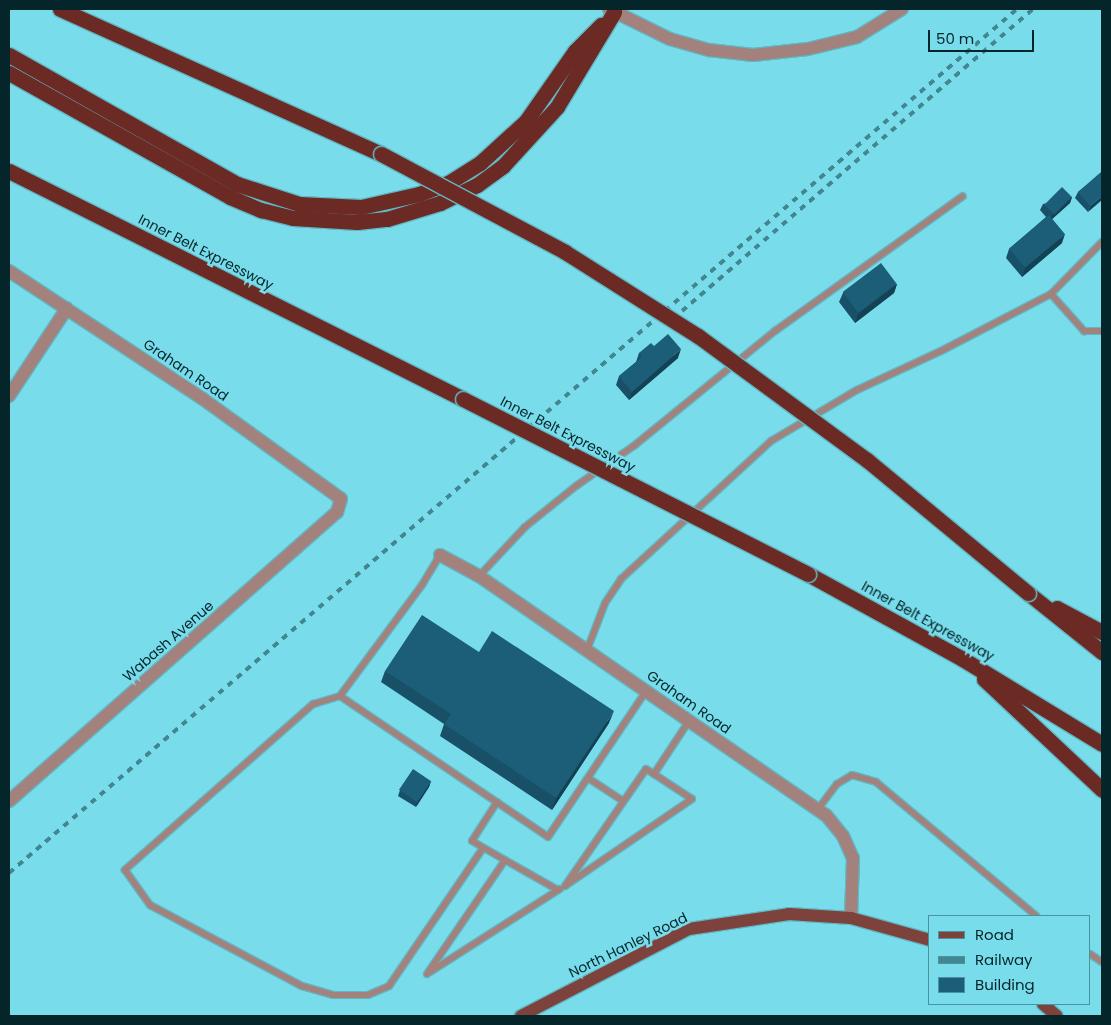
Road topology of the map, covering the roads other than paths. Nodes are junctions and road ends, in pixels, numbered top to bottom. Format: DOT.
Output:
graph roads {
  1 [pos="60,9"];
  2 [pos="68,9"];
  3 [pos="902,9"];
  4 [pos="614,10"];
  5 [pos="85,20"];
  6 [pos="9,56"];
  7 [pos="9,73"];
  8 [pos="9,170"];
  9 [pos="963,196"];
  10 [pos="1102,242"];
  11 [pos="9,271"];
  12 [pos="1051,294"];
  13 [pos="67,308"];
  14 [pos="1102,331"];
  15 [pos="9,396"];
  16 [pos="341,499"];
  17 [pos="440,556"];
  18 [pos="479,576"];
  19 [pos="1028,593"];
  20 [pos="1102,632"];
  21 [pos="587,650"];
  22 [pos="1102,652"];
  23 [pos="961,658"];
  24 [pos="646,691"];
  25 [pos="340,696"];
  26 [pos="690,721"];
  27 [pos="1102,744"];
  28 [pos="654,774"];
  29 [pos="588,778"];
  30 [pos="1102,790"];
  31 [pos="9,801"];
  32 [pos="623,801"];
  33 [pos="497,802"];
  34 [pos="818,809"];
  35 [pos="483,848"];
  36 [pos="505,860"];
  37 [pos="565,886"];
  38 [pos="558,890"];
  39 [pos="1035,915"];
  40 [pos="851,918"];
  41 [pos="928,939"];
  42 [pos="1091,955"];
  43 [pos="1102,962"];
  44 [pos="1044,1005"];
  45 [pos="521,1016"];
  46 [pos="1057,1016"];
  1 -- 5 [label="highway"];
  2 -- 5 [label="highway"];
  3 -- 4 [label="street"];
  4 -- 6 [label="highway"];
  4 -- 7 [label="highway"];
  5 -- 19 [label="highway, bridge"];
  8 -- 23 [label="highway, Inner Belt Expressway, bridge"];
  9 -- 18 [label="lane"];
  10 -- 12 [label="lane"];
  11 -- 13 [label="street, Graham Road"];
  12 -- 14 [label="lane"];
  12 -- 21 [label="lane"];
  13 -- 15 [label="street"];
  13 -- 16 [label="street, Graham Road"];
  16 -- 31 [label="street, Wabash Avenue"];
  17 -- 18 [label="street, Graham Road"];
  17 -- 25 [label="lane"];
  18 -- 21 [label="street, Graham Road"];
  19 -- 20 [label="highway"];
  19 -- 22 [label="highway"];
  21 -- 24 [label="street, Graham Road"];
  23 -- 27 [label="highway, Inner Belt Expressway"];
  23 -- 30 [label="highway"];
  24 -- 26 [label="street, Graham Road"];
  24 -- 29 [label="lane"];
  25 -- 33 [label="lane"];
  25 -- 35 [label="lane"];
  26 -- 28 [label="lane"];
  26 -- 34 [label="street, Graham Road"];
  28 -- 32 [label="lane"];
  28 -- 37 [label="lane"];
  29 -- 32 [label="lane"];
  29 -- 33 [label="lane"];
  32 -- 37 [label="lane"];
  33 -- 35 [label="lane"];
  34 -- 39 [label="lane"];
  34 -- 40 [label="street, Graham Road"];
  35 -- 36 [label="lane"];
  36 -- 38 [label="lane"];
  36 -- 38 [label="lane"];
  37 -- 38 [label="lane"];
  40 -- 41 [label="main road, North Hanley Road"];
  40 -- 45 [label="main road, North Hanley Road"];
  42 -- 43 [label="lane"];
  44 -- 46 [label="main road"];
}
